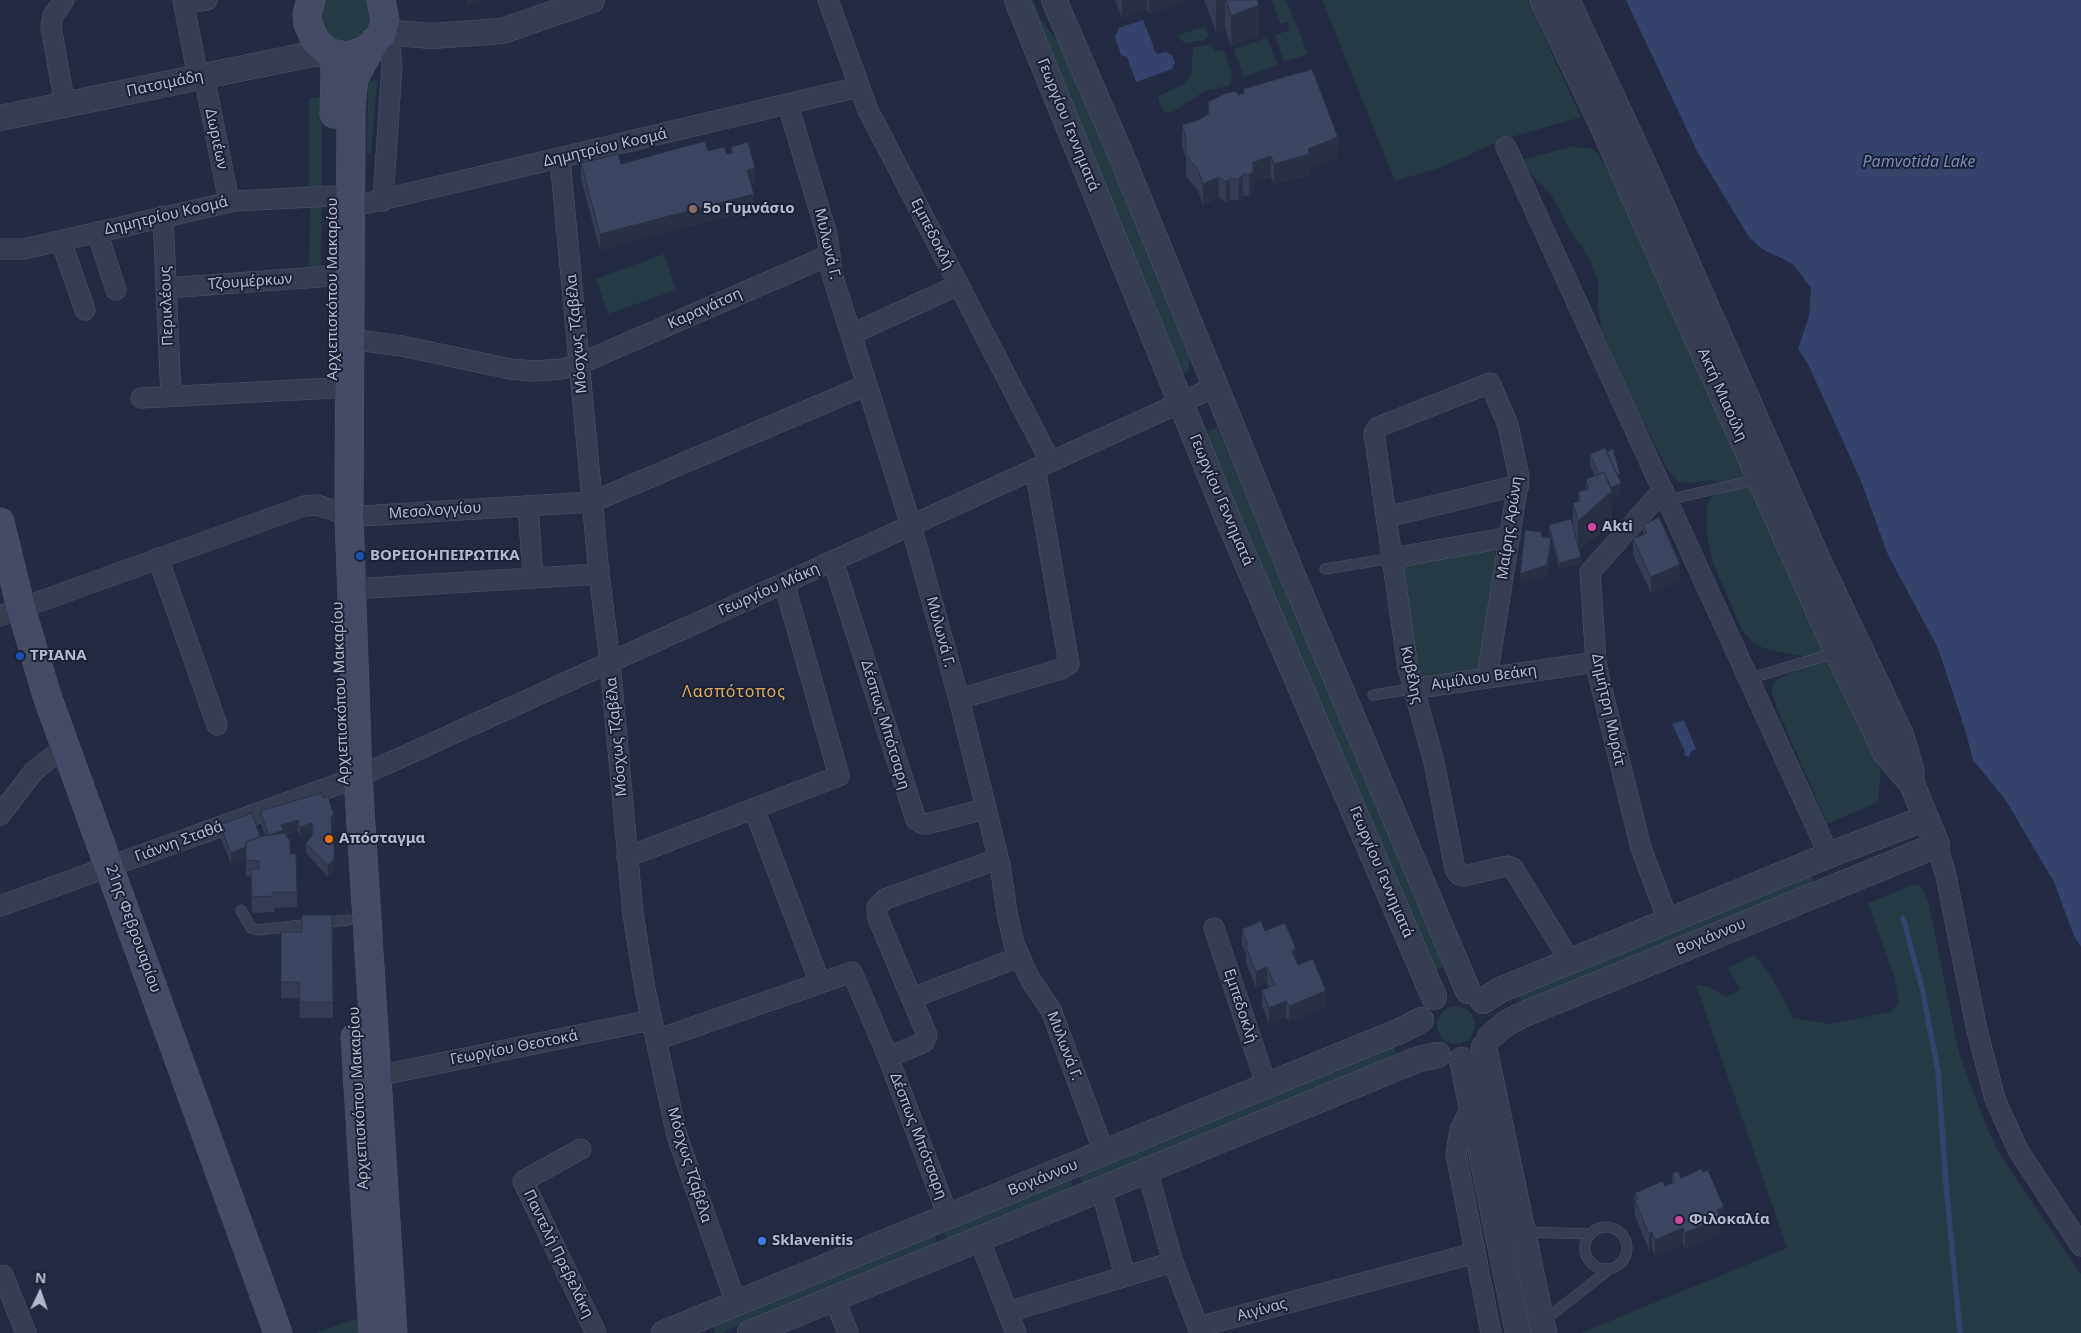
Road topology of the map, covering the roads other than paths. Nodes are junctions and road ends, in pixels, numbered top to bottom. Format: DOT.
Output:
graph roads {
  1 [pos="64,0"];
  2 [pos="207,0"];
  3 [pos="311,0"];
  4 [pos="381,0"];
  5 [pos="592,0"];
  6 [pos="828,0"];
  7 [pos="1017,0"];
  8 [pos="1054,0"];
  9 [pos="1542,0"];
  10 [pos="1567,0"];
  11 [pos="184,2"];
  12 [pos="381,37"];
  13 [pos="331,53"];
  14 [pos="201,77"];
  15 [pos="859,87"];
  16 [pos="65,105"];
  17 [pos="788,105"];
  18 [pos="0,118"];
  19 [pos="1506,147"];
  20 [pos="560,159"];
  21 [pos="383,201"];
  22 [pos="229,202"];
  23 [pos="342,202"];
  24 [pos="164,216"];
  25 [pos="97,232"];
  26 [pos="61,241"];
  27 [pos="0,249"];
  28 [pos="830,255"];
  29 [pos="333,276"];
  30 [pos="958,285"];
  31 [pos="166,288"];
  32 [pos="116,290"];
  33 [pos="85,310"];
  34 [pos="852,334"];
  35 [pos="349,340"];
  36 [pos="579,364"];
  37 [pos="1490,383"];
  38 [pos="867,385"];
  39 [pos="1215,387"];
  40 [pos="333,388"];
  41 [pos="171,396"];
  42 [pos="141,398"];
  43 [pos="1180,402"];
  44 [pos="1042,465"];
  45 [pos="1760,479"];
  46 [pos="1518,485"];
  47 [pos="1665,495"];
  48 [pos="592,502"];
  49 [pos="528,506"];
  50 [pos="342,513"];
  51 [pos="1387,517"];
  52 [pos="0,522"];
  53 [pos="911,525"];
  54 [pos="1510,537"];
  55 [pos="158,558"];
  56 [pos="1393,558"];
  57 [pos="833,561"];
  58 [pos="1325,569"];
  59 [pos="599,574"];
  60 [pos="533,578"];
  61 [pos="784,583"];
  62 [pos="352,589"];
  63 [pos="11,612"];
  64 [pos="1838,652"];
  65 [pos="610,662"];
  66 [pos="1596,662"];
  67 [pos="1488,677"];
  68 [pos="1748,679"];
  69 [pos="1412,689"];
  70 [pos="1373,695"];
  71 [pos="958,698"];
  72 [pos="217,724"];
  73 [pos="68,750"];
  74 [pos="352,780"];
  75 [pos="1912,784"];
  76 [pos="754,809"];
  77 [pos="985,809"];
  78 [pos="0,815"];
  79 [pos="1926,818"];
  80 [pos="1937,845"];
  81 [pos="1829,855"];
  82 [pos="627,857"];
  83 [pos="998,859"];
  84 [pos="111,867"];
  85 [pos="0,906"];
  86 [pos="242,910"];
  87 [pos="348,920"];
  88 [pos="1668,920"];
  89 [pos="1214,928"];
  90 [pos="1019,957"];
  91 [pos="1570,961"];
  92 [pos="852,972"];
  93 [pos="820,983"];
  94 [pos="1476,996"];
  95 [pos="1434,997"];
  96 [pos="912,998"];
  97 [pos="1421,1020"];
  98 [pos="654,1030"];
  99 [pos="1487,1042"];
  100 [pos="1438,1055"];
  101 [pos="888,1057"];
  102 [pos="1462,1060"];
  103 [pos="377,1076"];
  104 [pos="1266,1084"];
  105 [pos="1471,1108"];
  106 [pos="581,1149"];
  107 [pos="1104,1152"];
  108 [pos="1147,1170"];
  109 [pos="1101,1189"];
  110 [pos="948,1216"];
  111 [pos="1522,1232"];
  112 [pos="1590,1234"];
  113 [pos="979,1239"];
  114 [pos="2081,1246"];
  115 [pos="1475,1253"];
  116 [pos="1173,1262"];
  117 [pos="1610,1269"];
  118 [pos="3,1275"];
  119 [pos="1125,1276"];
  120 [pos="834,1298"];
  121 [pos="736,1303"];
  122 [pos="1008,1312"];
  123 [pos="1542,1328"];
  124 [pos="26,1333"];
  125 [pos="278,1333"];
  126 [pos="373,1333"];
  127 [pos="393,1333"];
  128 [pos="596,1333"];
  129 [pos="664,1333"];
  130 [pos="750,1333"];
  131 [pos="848,1333"];
  132 [pos="1016,1333"];
  133 [pos="1491,1333"];
  134 [pos="1518,1333"];
  1 -- 16 [label="street"];
  2 -- 11 [label="street"];
  3 -- 13 [label="main road"];
  4 -- 12 [label="main road"];
  5 -- 12 [label="street"];
  6 -- 15 [label="street, Εμπεδοκλή"];
  7 -- 43 [label="street, Γεωργίου Γεννηματά"];
  8 -- 39 [label="street"];
  9 -- 45 [label="street, Ακτή Μιαούλη"];
  10 -- 75 [label="street, Ακτή Μιαούλη"];
  11 -- 14 [label="street, Δωριέων"];
  12 -- 13 [label="main road"];
  12 -- 21 [label="street"];
  12 -- 23 [label="main road"];
  13 -- 14 [label="street, Πατσιμάδη"];
  13 -- 23 [label="main road, Αρχιεπισκόπου Μακαρίου"];
  14 -- 16 [label="street, Πατσιμάδη"];
  14 -- 22 [label="street, Δωριέων"];
  15 -- 17 [label="street, Δημητρίου Κοσμά"];
  15 -- 30 [label="street, Εμπεδοκλή"];
  16 -- 18 [label="street, Πατσιμάδη"];
  17 -- 20 [label="street, Δημητρίου Κοσμά"];
  17 -- 28 [label="street, Μυλωνά Γ."];
  19 -- 47 [label="street"];
  20 -- 21 [label="street, Δημητρίου Κοσμά"];
  20 -- 36 [label="street, Μόσχως Τζαβέλα"];
  21 -- 23 [label="street, Δημητρίου Κοσμά"];
  22 -- 23 [label="street, Δημητρίου Κοσμά"];
  22 -- 24 [label="street, Δημητρίου Κοσμά"];
  23 -- 29 [label="main road, Αρχιεπισκόπου Μακαρίου"];
  23 -- 35 [label="main road"];
  24 -- 25 [label="street, Δημητρίου Κοσμά"];
  24 -- 31 [label="street, Περικλέους"];
  25 -- 26 [label="street, Δημητρίου Κοσμά"];
  25 -- 32 [label="street"];
  26 -- 27 [label="street, Δημητρίου Κοσμά"];
  26 -- 33 [label="street"];
  28 -- 34 [label="street, Μυλωνά Γ."];
  28 -- 36 [label="street, Καραγάτση"];
  29 -- 31 [label="street, Τζουμέρκων"];
  29 -- 40 [label="main road, Αρχιεπισκόπου Μακαρίου"];
  30 -- 34 [label="street"];
  30 -- 44 [label="street, Εμπεδοκλή"];
  31 -- 41 [label="street, Περικλέους"];
  34 -- 38 [label="street, Μυλωνά Γ."];
  35 -- 36 [label="street, Καραγάτση"];
  35 -- 50 [label="main road"];
  36 -- 48 [label="street, Μόσχως Τζαβέλα"];
  37 -- 46 [label="street, Μαίρης Αρώνη"];
  37 -- 51 [label="street, Κυβέλης"];
  38 -- 48 [label="street, Μεσολογγίου"];
  38 -- 53 [label="street, Μυλωνά Γ."];
  39 -- 43 [label="street, Γεωργίου Μάκη"];
  39 -- 94 [label="street"];
  40 -- 41 [label="street"];
  40 -- 50 [label="main road, Αρχιεπισκόπου Μακαρίου"];
  41 -- 42 [label="street"];
  43 -- 44 [label="street, Γεωργίου Μάκη"];
  43 -- 95 [label="street, Γεωργίου Γεννηματά"];
  44 -- 53 [label="street, Γεωργίου Μάκη"];
  44 -- 71 [label="street, Εμπεδοκλή"];
  45 -- 47 [label="lane"];
  45 -- 64 [label="street, Ακτή Μιαούλη"];
  46 -- 51 [label="street"];
  46 -- 54 [label="street, Μαίρης Αρώνη"];
  47 -- 66 [label="street, Δημήτρη Μυράτ"];
  47 -- 68 [label="street"];
  48 -- 49 [label="street, Μεσολογγίου"];
  48 -- 59 [label="street, Μόσχως Τζαβέλα"];
  49 -- 50 [label="street, Μεσολογγίου"];
  49 -- 60 [label="street"];
  50 -- 55 [label="street, Μεσολογγίου"];
  50 -- 62 [label="main road"];
  50 -- 74 [label="main road, Αρχιεπισκόπου Μακαρίου"];
  51 -- 56 [label="street, Κυβέλης"];
  52 -- 63 [label="main road, 21ης Φεβρουαρίου"];
  53 -- 57 [label="street, Γεωργίου Μάκη"];
  53 -- 71 [label="street, Μυλωνά Γ."];
  54 -- 56 [label="street"];
  54 -- 67 [label="street, Μαίρης Αρώνη"];
  55 -- 63 [label="street, Μεσολογγίου"];
  55 -- 72 [label="street"];
  56 -- 58 [label="lane"];
  56 -- 69 [label="street, Κυβέλης"];
  57 -- 61 [label="street, Γεωργίου Μάκη"];
  57 -- 77 [label="street, Δέσπως Μπότσαρη"];
  59 -- 60 [label="street"];
  59 -- 65 [label="street, Μόσχως Τζαβέλα"];
  60 -- 62 [label="street"];
  61 -- 65 [label="street, Γεωργίου Μάκη"];
  61 -- 76 [label="street"];
  62 -- 74 [label="main road"];
  63 -- 73 [label="main road, 21ης Φεβρουαρίου"];
  64 -- 68 [label="lane"];
  64 -- 75 [label="street, Ακτή Μιαούλη"];
  65 -- 74 [label="street, Γεωργίου Μάκη"];
  65 -- 82 [label="street, Μόσχως Τζαβέλα"];
  66 -- 67 [label="street, Αιμίλιου Βεάκη"];
  66 -- 88 [label="street, Δημήτρη Μυράτ"];
  67 -- 69 [label="street, Αιμίλιου Βεάκη"];
  68 -- 81 [label="street"];
  69 -- 70 [label="lane, Αιμίλιου Βεάκη"];
  69 -- 91 [label="street, Κυβέλης"];
  71 -- 77 [label="street, Μυλωνά Γ."];
  73 -- 78 [label="street"];
  73 -- 84 [label="main road, 21ης Φεβρουαρίου"];
  74 -- 84 [label="street, Γιάννη Σταθά"];
  74 -- 87 [label="main road, Αρχιεπισκόπου Μακαρίου"];
  74 -- 103 [label="main road"];
  75 -- 79 [label="street, Ακτή Μιαούλη"];
  76 -- 82 [label="street"];
  76 -- 93 [label="street"];
  77 -- 83 [label="street, Μυλωνά Γ."];
  79 -- 80 [label="street, Ακτή Μιαούλη"];
  79 -- 81 [label="street, Βογιάννου"];
  80 -- 99 [label="street, Βογιάννου"];
  80 -- 114 [label="street"];
  81 -- 88 [label="street, Βογιάννου"];
  82 -- 98 [label="street, Μόσχως Τζαβέλα"];
  83 -- 90 [label="street, Μυλωνά Γ."];
  83 -- 96 [label="street"];
  84 -- 85 [label="street, Γιάννη Σταθά"];
  84 -- 125 [label="main road, 21ης Φεβρουαρίου"];
  86 -- 87 [label="lane"];
  87 -- 126 [label="main road, Αρχιεπισκόπου Μακαρίου"];
  88 -- 91 [label="street, Βογιάννου"];
  89 -- 104 [label="street, Εμπεδοκλή"];
  90 -- 96 [label="street"];
  90 -- 107 [label="street, Μυλωνά Γ."];
  91 -- 94 [label="street, Βογιάννου"];
  92 -- 93 [label="street, Γεωργίου Θεοτοκά"];
  92 -- 101 [label="street, Δέσπως Μπότσαρη"];
  93 -- 98 [label="street, Γεωργίου Θεοτοκά"];
  94 -- 95 [label="street, Βογιάννου"];
  94 -- 99 [label="street"];
  95 -- 97 [label="street"];
  96 -- 101 [label="street"];
  97 -- 100 [label="street"];
  97 -- 104 [label="street, Βογιάννου"];
  98 -- 103 [label="street, Γεωργίου Θεοτοκά"];
  98 -- 121 [label="street, Μόσχως Τζαβέλα"];
  99 -- 102 [label="street, Βογιάννου"];
  99 -- 111 [label="street"];
  100 -- 102 [label="street"];
  100 -- 108 [label="street"];
  101 -- 110 [label="street, Δέσπως Μπότσαρη"];
  102 -- 105 [label="street"];
  103 -- 127 [label="main road"];
  104 -- 107 [label="street, Βογιάννου"];
  105 -- 115 [label="street"];
  105 -- 134 [label="street"];
  106 -- 128 [label="street, Παντελή Πρεβελάκη"];
  107 -- 110 [label="street, Βογιάννου"];
  108 -- 109 [label="street"];
  108 -- 116 [label="street"];
  109 -- 113 [label="street"];
  109 -- 119 [label="street"];
  110 -- 121 [label="street, Βογιάννου"];
  111 -- 112 [label="lane"];
  111 -- 123 [label="street"];
  112 -- 117 [label="lane"];
  112 -- 117 [label="lane"];
  113 -- 120 [label="street"];
  113 -- 122 [label="street"];
  115 -- 116 [label="street, Αιγίνας"];
  115 -- 133 [label="street"];
  116 -- 119 [label="street"];
  117 -- 123 [label="lane"];
  118 -- 124 [label="street"];
  119 -- 122 [label="street"];
  120 -- 130 [label="street"];
  120 -- 131 [label="street"];
  121 -- 129 [label="street, Βογιάννου"];
  122 -- 132 [label="street"];
}
